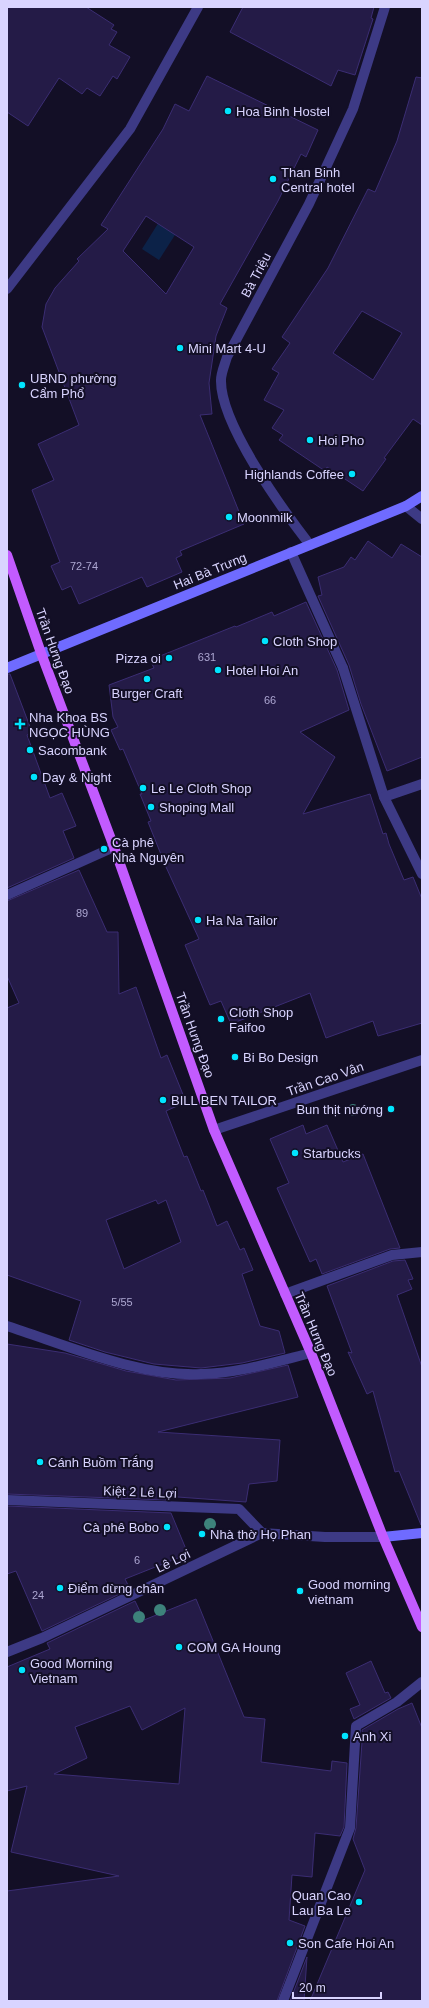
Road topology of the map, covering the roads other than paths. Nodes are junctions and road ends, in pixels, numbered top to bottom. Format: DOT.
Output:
graph roads {
  1 [pos="198,7"];
  2 [pos="386,7"];
  3 [pos="7,288"];
  4 [pos="422,496"];
  5 [pos="406,506"];
  6 [pos="422,519"];
  7 [pos="310,544"];
  8 [pos="291,552"];
  9 [pos="7,555"];
  10 [pos="41,654"];
  11 [pos="7,668"];
  12 [pos="422,784"];
  13 [pos="384,797"];
  14 [pos="114,847"];
  15 [pos="422,874"];
  16 [pos="7,895"];
  17 [pos="422,1060"];
  18 [pos="214,1130"];
  19 [pos="422,1252"];
  20 [pos="285,1294"];
  21 [pos="7,1326"];
  22 [pos="311,1353"];
  23 [pos="7,1500"];
  24 [pos="422,1532"];
  25 [pos="262,1533"];
  26 [pos="383,1537"];
  27 [pos="422,1627"];
  28 [pos="7,1652"];
  29 [pos="422,1682"];
  30 [pos="283,2001"];
  1 -- 3 [label="street"];
  2 -- 7 [label="street, Bà Triệu"];
  4 -- 5 [label="street, Hai Bà Trưng"];
  5 -- 6 [label="street"];
  5 -- 7 [label="street, Hai Bà Trưng"];
  7 -- 8 [label="street, Hai Bà Trưng"];
  8 -- 10 [label="street, Hai Bà Trưng"];
  8 -- 13 [label="street"];
  9 -- 10 [label="main road, Trần Hưng Đạo"];
  10 -- 11 [label="street, Hai Bà Trưng"];
  10 -- 14 [label="main road, Trần Hưng Đạo"];
  12 -- 13 [label="street"];
  13 -- 15 [label="street"];
  14 -- 16 [label="street"];
  14 -- 18 [label="main road, Trần Hưng Đạo"];
  17 -- 18 [label="street, Trần Cao Vân"];
  18 -- 20 [label="main road, Trần Hưng Đạo"];
  19 -- 20 [label="street"];
  20 -- 22 [label="main road, Trần Hưng Đạo"];
  21 -- 22 [label="street"];
  22 -- 26 [label="main road, Trần Hưng Đạo"];
  23 -- 25 [label="street, Kiệt 2 Lê Lợi"];
  24 -- 26 [label="street"];
  25 -- 26 [label="street, Lê Lợi"];
  25 -- 28 [label="street, Lê Lợi"];
  26 -- 27 [label="main road, Trần Hưng Đạo"];
  29 -- 30 [label="street"];
}
